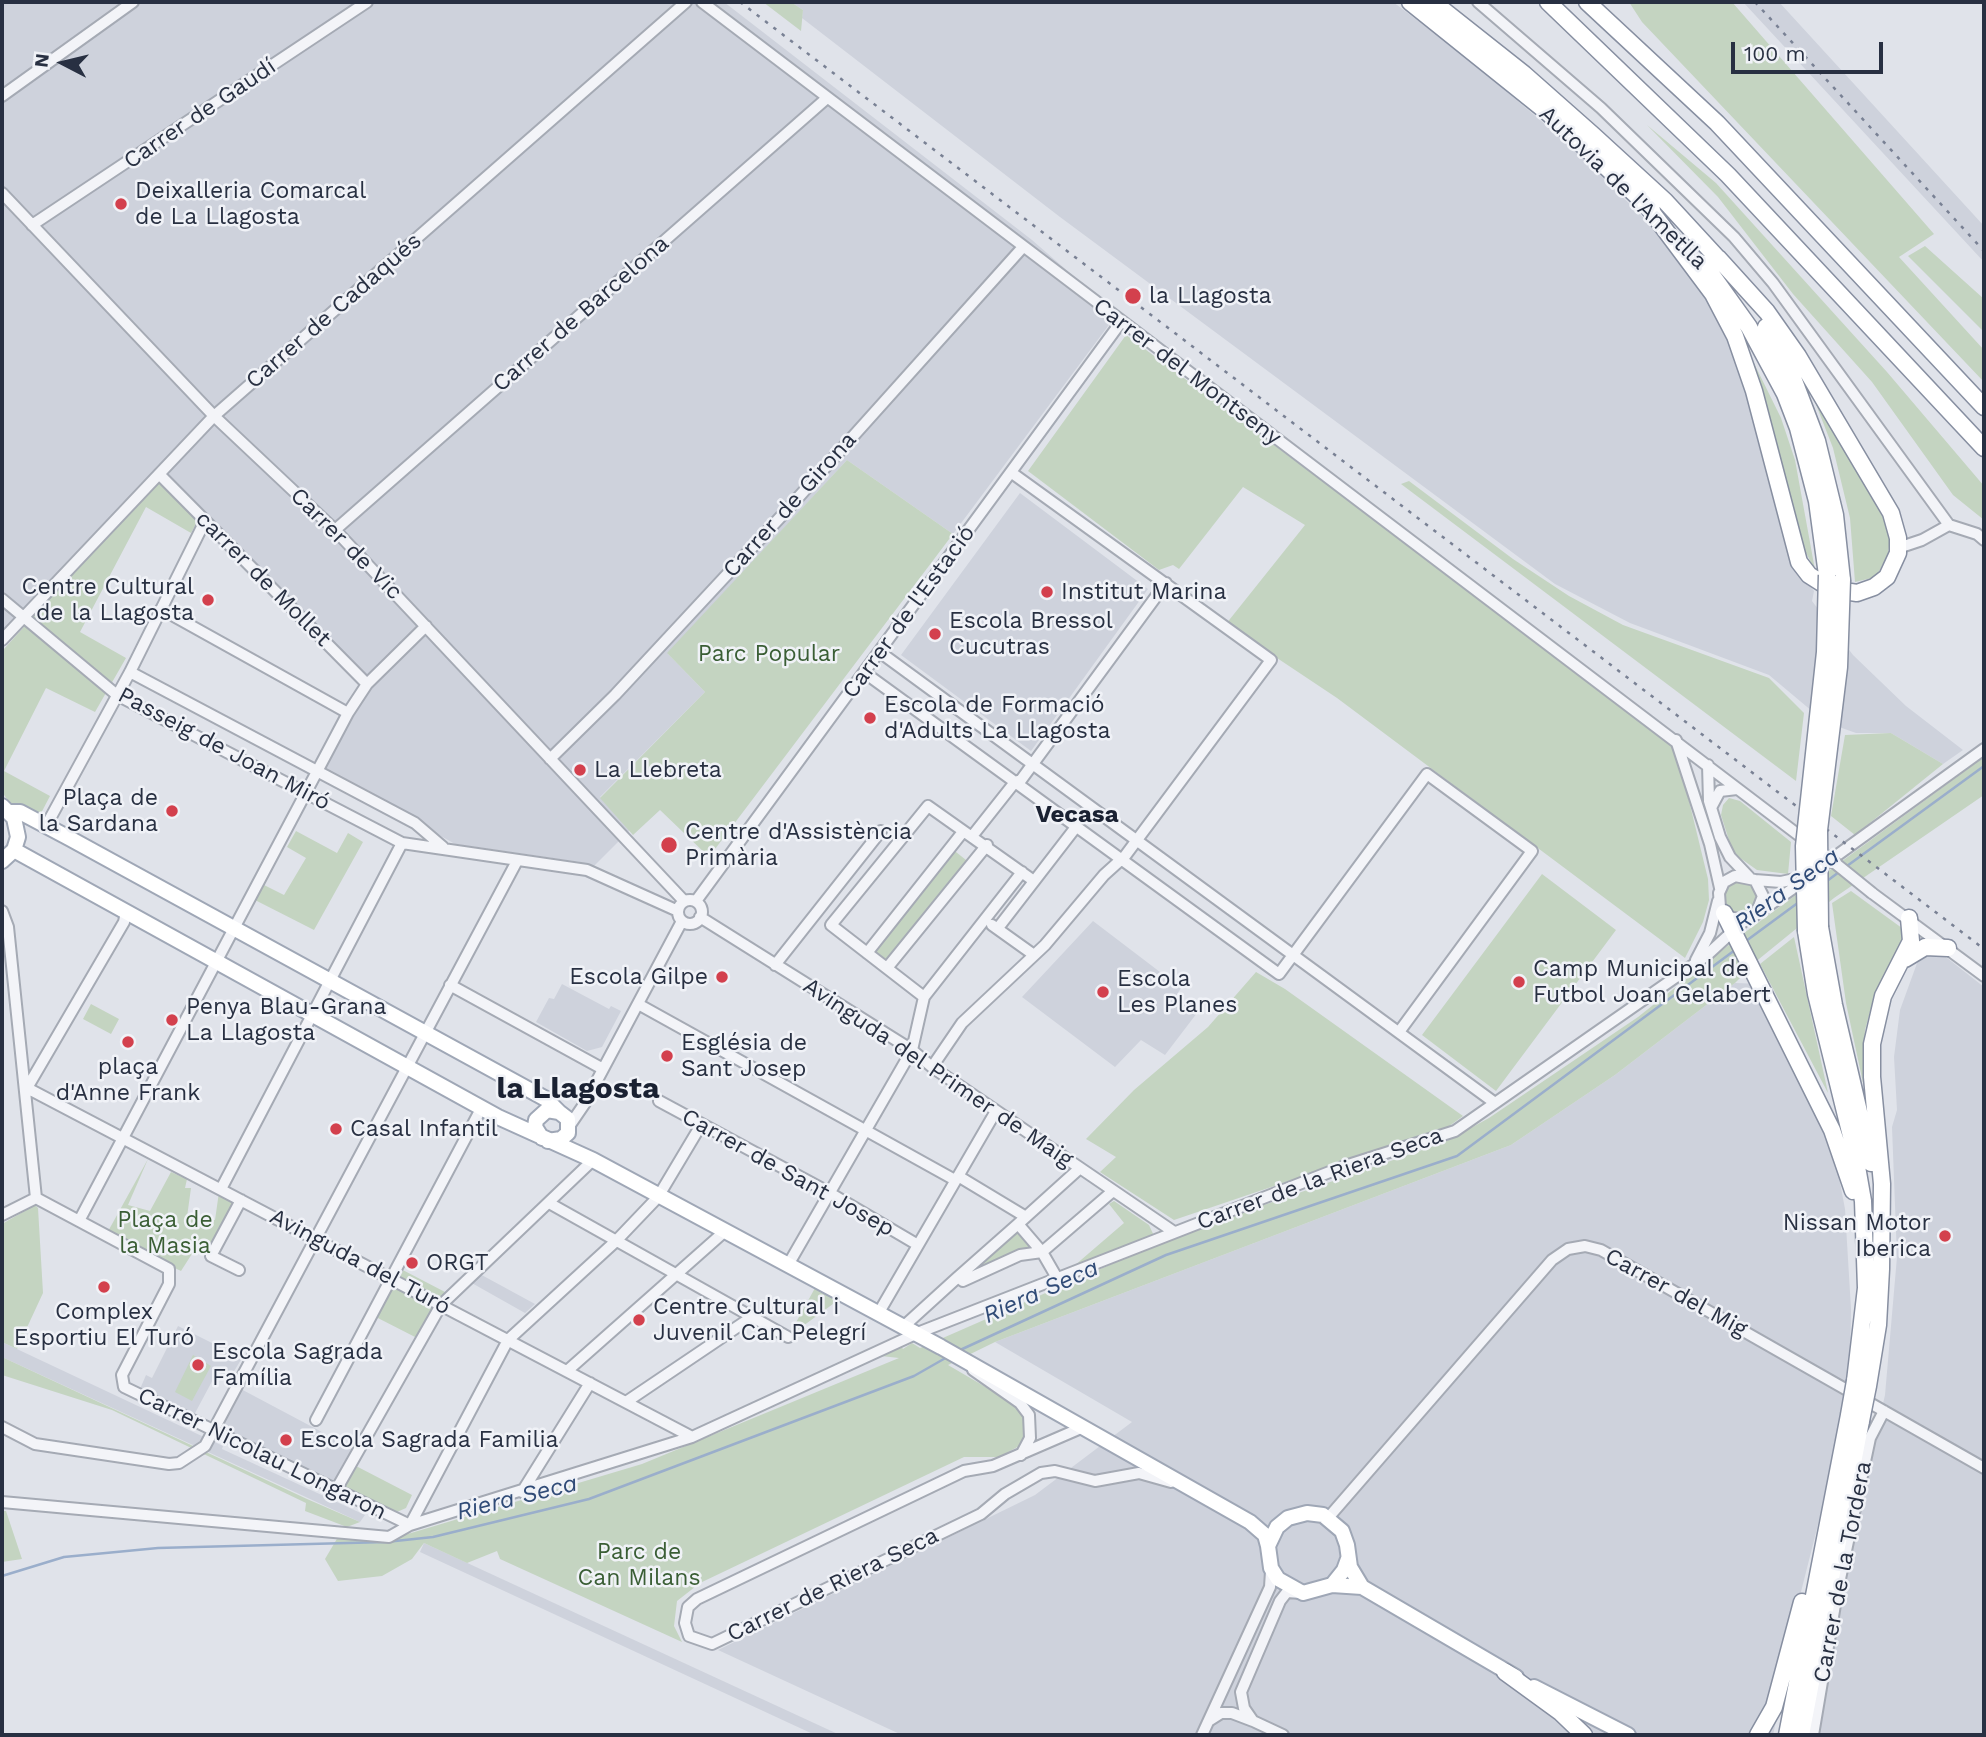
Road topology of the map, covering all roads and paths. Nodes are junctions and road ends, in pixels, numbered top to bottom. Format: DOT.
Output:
graph roads {
  1 [pos="133,2"];
  2 [pos="367,2"];
  3 [pos="686,2"];
  4 [pos="702,2"];
  5 [pos="1410,2"];
  6 [pos="1433,2"];
  7 [pos="1478,2"];
  8 [pos="1548,2"];
  9 [pos="1587,2"];
  10 [pos="2,96"];
  11 [pos="827,98"];
  12 [pos="2,193"];
  13 [pos="1646,203"];
  14 [pos="32,225"];
  15 [pos="1023,247"];
  16 [pos="1718,258"];
  17 [pos="1121,322"];
  18 [pos="1984,407"];
  19 [pos="214,416"];
  20 [pos="1984,448"];
  21 [pos="1012,473"];
  22 [pos="159,474"];
  23 [pos="205,521"];
  24 [pos="1949,525"];
  25 [pos="335,530"];
  26 [pos="1984,540"];
  27 [pos="1898,548"];
  28 [pos="1834,578"];
  29 [pos="1166,583"];
  30 [pos="2,599"];
  31 [pos="161,609"];
  32 [pos="24,615"];
  33 [pos="426,626"];
  34 [pos="2,640"];
  35 [pos="881,653"];
  36 [pos="130,672"];
  37 [pos="865,673"];
  38 [pos="367,684"];
  39 [pos="117,695"];
  40 [pos="348,713"];
  41 [pos="1674,738"];
  42 [pos="1984,749"];
  43 [pos="550,759"];
  44 [pos="1033,764"];
  45 [pos="1708,764"];
  46 [pos="317,772"];
  47 [pos="1015,782"];
  48 [pos="1741,790"];
  49 [pos="1693,791"];
  50 [pos="306,793"];
  51 [pos="5,807"];
  52 [pos="1711,808"];
  53 [pos="46,826"];
  54 [pos="1076,827"];
  55 [pos="881,831"];
  56 [pos="968,834"];
  57 [pos="1138,840"];
  58 [pos="402,843"];
  59 [pos="987,845"];
  60 [pos="443,847"];
  61 [pos="14,849"];
  62 [pos="863,854"];
  63 [pos="1121,859"];
  64 [pos="517,861"];
  65 [pos="2,862"];
  66 [pos="879,866"];
  67 [pos="1022,872"];
  68 [pos="1807,877"];
  69 [pos="1752,878"];
  70 [pos="1034,881"];
  71 [pos="1721,900"];
  72 [pos="685,908"];
  73 [pos="2,911"];
  74 [pos="126,912"];
  75 [pos="1756,914"];
  76 [pos="700,917"];
  77 [pos="1909,918"];
  78 [pos="985,919"];
  79 [pos="233,928"];
  80 [pos="998,928"];
  81 [pos="1739,929"];
  82 [pos="1813,929"];
  83 [pos="1948,948"];
  84 [pos="867,953"];
  85 [pos="1034,955"];
  86 [pos="1294,955"];
  87 [pos="216,962"];
  88 [pos="775,965"];
  89 [pos="1692,965"];
  90 [pos="1898,965"];
  91 [pos="887,968"];
  92 [pos="1984,976"];
  93 [pos="330,982"];
  94 [pos="450,985"];
  95 [pos="924,998"];
  96 [pos="638,1004"];
  97 [pos="313,1014"];
  98 [pos="1399,1032"];
  99 [pos="425,1034"];
  100 [pos="912,1050"];
  101 [pos="406,1066"];
  102 [pos="932,1067"];
  103 [pos="603,1069"];
  104 [pos="27,1088"];
  105 [pos="659,1101"];
  106 [pos="1495,1102"];
  107 [pos="482,1107"];
  108 [pos="996,1111"];
  109 [pos="559,1112"];
  110 [pos="701,1125"];
  111 [pos="569,1129"];
  112 [pos="865,1129"];
  113 [pos="122,1138"];
  114 [pos="545,1139"];
  115 [pos="591,1159"];
  116 [pos="1080,1168"];
  117 [pos="956,1178"];
  118 [pos="221,1189"];
  119 [pos="1113,1191"];
  120 [pos="828,1192"];
  121 [pos="658,1197"];
  122 [pos="36,1198"];
  123 [pos="241,1200"];
  124 [pos="549,1203"];
  125 [pos="2,1215"];
  126 [pos="79,1220"];
  127 [pos="1022,1220"];
  128 [pos="724,1232"];
  129 [pos="1174,1232"];
  130 [pos="314,1238"];
  131 [pos="616,1241"];
  132 [pos="918,1245"];
  133 [pos="1881,1249"];
  134 [pos="1042,1252"];
  135 [pos="788,1265"];
  136 [pos="239,1270"];
  137 [pos="1866,1272"];
  138 [pos="677,1275"];
  139 [pos="390,1278"];
  140 [pos="958,1278"];
  141 [pos="1057,1278"];
  142 [pos="441,1305"];
  143 [pos="878,1314"];
  144 [pos="752,1317"];
  145 [pos="909,1330"];
  146 [pos="788,1337"];
  147 [pos="508,1340"];
  148 [pos="967,1362"];
  149 [pos="567,1371"];
  150 [pos="590,1383"];
  151 [pos="1862,1383"];
  152 [pos="626,1402"];
  153 [pos="1884,1411"];
  154 [pos="1855,1418"];
  155 [pos="316,1420"];
  156 [pos="2,1427"];
  157 [pos="1082,1427"];
  158 [pos="213,1432"];
  159 [pos="692,1437"];
  160 [pos="1021,1455"];
  161 [pos="1984,1468"];
  162 [pos="1187,1487"];
  163 [pos="336,1490"];
  164 [pos="522,1492"];
  165 [pos="2,1502"];
  166 [pos="1831,1509"];
  167 [pos="1328,1518"];
  168 [pos="1250,1522"];
  169 [pos="1282,1522"];
  170 [pos="405,1528"];
  171 [pos="1268,1546"];
  172 [pos="1348,1559"];
  173 [pos="1271,1568"];
  174 [pos="1332,1585"];
  175 [pos="1362,1587"];
  176 [pos="1303,1593"];
  177 [pos="1505,1672"];
  178 [pos="1243,1683"];
  179 [pos="1223,1689"];
  180 [pos="1208,1723"];
  181 [pos="1262,1725"];
  182 [pos="1202,1735"];
  183 [pos="1283,1735"];
  184 [pos="1584,1735"];
  185 [pos="1628,1735"];
  186 [pos="1758,1735"];
  187 [pos="1787,1735"];
  188 [pos="1801,1735"];
  189 [pos="1814,1735"];
  1 -- 10 [label="street"];
  2 -- 14 [label="street, Carrer de Gaudí"];
  3 -- 19 [label="street, Carrer de Cadaqués"];
  4 -- 11 [label="street, Carrer del Montseny"];
  5 -- 13 [label="highway, Autovia de l'Ametlla"];
  6 -- 16 [label="highway"];
  7 -- 24 [label="street"];
  8 -- 20 [label="highway"];
  9 -- 18 [label="highway"];
  11 -- 15 [label="street, Carrer del Montseny"];
  11 -- 25 [label="street, Carrer de Barcelona"];
  12 -- 14 [label="street, Carrer de Vic"];
  13 -- 27 [label="highway"];
  13 -- 28 [label="highway, Autovia de l'Ametlla"];
  14 -- 19 [label="street, Carrer de Vic"];
  15 -- 17 [label="street, Carrer del Montseny"];
  15 -- 43 [label="street, Carrer de Girona"];
  16 -- 27 [label="highway"];
  16 -- 28 [label="highway"];
  17 -- 21 [label="street, Carrer de l'Estació"];
  17 -- 41 [label="street, Carrer del Montseny"];
  19 -- 22 [label="street, Carrer de Cadaqués"];
  19 -- 25 [label="street, Carrer de Vic"];
  21 -- 29 [label="street"];
  21 -- 35 [label="street, Carrer de l'Estació"];
  22 -- 23 [label="street, carrer de Mollet"];
  22 -- 32 [label="street, Carrer de Cadaqués"];
  23 -- 31 [label="street"];
  23 -- 38 [label="street, carrer de Mollet"];
  24 -- 26 [label="street"];
  24 -- 27 [label="street"];
  25 -- 33 [label="street, Carrer de Vic"];
  28 -- 82 [label="highway, bridge"];
  29 -- 44 [label="street"];
  29 -- 57 [label="street"];
  30 -- 32 [label="street, Passeig de Joan Miró"];
  31 -- 36 [label="street"];
  31 -- 40 [label="street"];
  32 -- 34 [label="street, Carrer de Cadaqués"];
  32 -- 39 [label="street, Passeig de Joan Miró"];
  33 -- 38 [label="street"];
  33 -- 43 [label="street, Carrer de Vic"];
  35 -- 37 [label="street, Carrer de l'Estació"];
  35 -- 44 [label="street"];
  36 -- 39 [label="street"];
  36 -- 46 [label="street, Passeig de Joan Miró"];
  37 -- 47 [label="street"];
  37 -- 72 [label="street, Carrer de l'Estació"];
  38 -- 40 [label="street"];
  39 -- 50 [label="street, Passeig de Joan Miró"];
  39 -- 53 [label="street"];
  40 -- 46 [label="street"];
  41 -- 45 [label="street, Carrer del Montseny"];
  41 -- 49 [label="street"];
  42 -- 68 [label="street, Carrer de la Riera Seca"];
  43 -- 72 [label="street, Carrer de Vic"];
  44 -- 47 [label="street"];
  44 -- 57 [label="street"];
  45 -- 48 [label="street, Carrer del Montseny"];
  45 -- 49 [label="street"];
  45 -- 52 [label="street"];
  46 -- 50 [label="street"];
  46 -- 60 [label="street, Passeig de Joan Miró"];
  47 -- 54 [label="street"];
  47 -- 56 [label="street"];
  48 -- 52 [label="street"];
  48 -- 77 [label="street, Carrer del Montseny, bridge"];
  49 -- 71 [label="street"];
  50 -- 58 [label="street, Passeig de Joan Miró"];
  50 -- 79 [label="street"];
  51 -- 53 [label="main road"];
  51 -- 61 [label="main road"];
  52 -- 69 [label="street"];
  53 -- 79 [label="main road"];
  54 -- 63 [label="street"];
  54 -- 70 [label="street"];
  55 -- 62 [label="street"];
  56 -- 59 [label="street"];
  56 -- 66 [label="street"];
  56 -- 84 [label="street"];
  57 -- 63 [label="street"];
  57 -- 86 [label="street"];
  58 -- 60 [label="street, Passeig de Joan Miró"];
  58 -- 93 [label="street"];
  59 -- 67 [label="street"];
  59 -- 91 [label="street"];
  60 -- 64 [label="street, Passeig de Joan Miró"];
  61 -- 65 [label="main road"];
  61 -- 74 [label="main road"];
  62 -- 66 [label="street"];
  62 -- 88 [label="street"];
  63 -- 85 [label="street"];
  63 -- 86 [label="street"];
  64 -- 72 [label="street, Passeig de Joan Miró"];
  64 -- 94 [label="street"];
  66 -- 84 [label="street"];
  67 -- 70 [label="street"];
  67 -- 78 [label="street"];
  68 -- 69 [label="street"];
  68 -- 75 [label="street, Carrer de la Riera Seca"];
  69 -- 71 [label="street"];
  69 -- 75 [label="street"];
  70 -- 80 [label="street"];
  71 -- 81 [label="highway"];
  71 -- 89 [label="street, Carrer de la Riera Seca"];
  72 -- 76 [label="street"];
  72 -- 76 [label="street"];
  72 -- 96 [label="street, Carrer de l'Estació"];
  73 -- 104 [label="street"];
  74 -- 87 [label="main road"];
  74 -- 104 [label="street"];
  75 -- 81 [label="street, Carrer de la Riera Seca"];
  76 -- 88 [label="street, Avinguda del Primer de Maig"];
  77 -- 83 [label="street, Carrer del Montseny"];
  77 -- 90 [label="highway"];
  78 -- 80 [label="street"];
  78 -- 95 [label="street"];
  79 -- 87 [label="street"];
  79 -- 93 [label="main road"];
  80 -- 85 [label="street"];
  81 -- 89 [label="street, Carrer de la Riera Seca"];
  81 -- 137 [label="highway"];
  82 -- 133 [label="highway"];
  82 -- 137 [label="highway"];
  83 -- 90 [label="highway"];
  83 -- 92 [label="street, Carrer del Montseny"];
  84 -- 91 [label="street"];
  85 -- 102 [label="street"];
  86 -- 98 [label="street"];
  86 -- 98 [label="street"];
  87 -- 97 [label="main road"];
  87 -- 113 [label="street"];
  88 -- 100 [label="street, Avinguda del Primer de Maig"];
  89 -- 106 [label="street, Carrer de la Riera Seca"];
  90 -- 133 [label="highway"];
  91 -- 95 [label="street"];
  93 -- 97 [label="street"];
  93 -- 99 [label="main road"];
  94 -- 99 [label="street"];
  94 -- 103 [label="street"];
  95 -- 100 [label="street"];
  96 -- 103 [label="street, Carrer de l'Estació"];
  96 -- 112 [label="street"];
  97 -- 101 [label="main road"];
  97 -- 118 [label="street"];
  98 -- 106 [label="street"];
  99 -- 101 [label="street"];
  99 -- 109 [label="main road"];
  100 -- 102 [label="street, Avinguda del Primer de Maig"];
  100 -- 112 [label="street"];
  101 -- 107 [label="main road"];
  101 -- 130 [label="street"];
  102 -- 108 [label="street, Avinguda del Primer de Maig"];
  103 -- 111 [label="street, Carrer de l'Estació"];
  104 -- 113 [label="street, Avinguda del Turó"];
  104 -- 122 [label="street"];
  105 -- 110 [label="street, Carrer de Sant Josep"];
  106 -- 129 [label="street, Carrer de la Riera Seca"];
  107 -- 114 [label="main road"];
  107 -- 139 [label="street"];
  108 -- 116 [label="street, Avinguda del Primer de Maig"];
  108 -- 117 [label="street"];
  109 -- 111 [label="main road"];
  109 -- 114 [label="main road"];
  110 -- 120 [label="street, Carrer de Sant Josep"];
  110 -- 121 [label="street"];
  111 -- 114 [label="main road"];
  111 -- 115 [label="main road"];
  112 -- 117 [label="street"];
  112 -- 120 [label="street"];
  113 -- 118 [label="street, Avinguda del Turó"];
  113 -- 126 [label="street"];
  114 -- 115 [label="main road"];
  115 -- 121 [label="main road"];
  115 -- 124 [label="street"];
  116 -- 119 [label="street, Avinguda del Primer de Maig"];
  116 -- 127 [label="street"];
  117 -- 127 [label="street"];
  117 -- 132 [label="street"];
  118 -- 123 [label="street, Avinguda del Turó"];
  119 -- 129 [label="street, Avinguda del Primer de Maig"];
  119 -- 134 [label="street"];
  120 -- 132 [label="street, Carrer de Sant Josep"];
  120 -- 135 [label="street"];
  121 -- 128 [label="main road"];
  121 -- 131 [label="street"];
  122 -- 125 [label="street"];
  122 -- 126 [label="street"];
  123 -- 130 [label="street, Avinguda del Turó"];
  123 -- 136 [label="street"];
  124 -- 131 [label="street"];
  124 -- 142 [label="street"];
  126 -- 158 [label="street, Carrer Nicolau Longaron"];
  127 -- 134 [label="street"];
  127 -- 140 [label="street"];
  128 -- 135 [label="main road"];
  128 -- 138 [label="street"];
  129 -- 141 [label="street, Carrer de la Riera Seca"];
  130 -- 139 [label="street, Avinguda del Turó"];
  130 -- 158 [label="street"];
  131 -- 138 [label="street"];
  131 -- 147 [label="street"];
  132 -- 143 [label="street"];
  133 -- 151 [label="highway"];
  134 -- 140 [label="street"];
  134 -- 141 [label="street"];
  135 -- 143 [label="main road"];
  137 -- 151 [label="highway"];
  138 -- 144 [label="street"];
  138 -- 149 [label="street"];
  139 -- 142 [label="street, Avinguda del Turó"];
  139 -- 155 [label="street"];
  140 -- 145 [label="street"];
  141 -- 145 [label="street, Carrer de la Riera Seca"];
  142 -- 147 [label="street, Avinguda del Turó"];
  142 -- 163 [label="street"];
  143 -- 145 [label="main road"];
  144 -- 146 [label="street"];
  144 -- 152 [label="street"];
  145 -- 148 [label="main road"];
  145 -- 159 [label="street"];
  147 -- 149 [label="street, Avinguda del Turó"];
  147 -- 170 [label="street"];
  148 -- 157 [label="main road"];
  148 -- 160 [label="street"];
  149 -- 150 [label="street, Avinguda del Turó"];
  150 -- 152 [label="street, Avinguda del Turó"];
  150 -- 164 [label="street"];
  151 -- 154 [label="highway, bridge"];
  152 -- 159 [label="street, Avinguda del Turó"];
  153 -- 161 [label="street, Carrer del Mig"];
  153 -- 167 [label="street, Carrer del Mig"];
  153 -- 189 [label="street, Carrer de la Tordera"];
  154 -- 166 [label="highway"];
  154 -- 188 [label="highway"];
  156 -- 158 [label="street"];
  157 -- 160 [label="street, Carrer de Riera Seca"];
  157 -- 162 [label="main road"];
  158 -- 163 [label="street, Carrer Nicolau Longaron"];
  159 -- 164 [label="street"];
  160 -- 162 [label="street, Carrer de Riera Seca"];
  162 -- 168 [label="main road"];
  163 -- 170 [label="street, Carrer Nicolau Longaron"];
  164 -- 170 [label="street"];
  165 -- 170 [label="street"];
  166 -- 186 [label="highway"];
  166 -- 187 [label="highway"];
  167 -- 169 [label="main road"];
  167 -- 172 [label="main road"];
  168 -- 169 [label="main road"];
  168 -- 171 [label="main road"];
  169 -- 171 [label="main road"];
  171 -- 173 [label="main road"];
  172 -- 174 [label="main road"];
  172 -- 175 [label="main road"];
  173 -- 176 [label="main road"];
  173 -- 179 [label="street"];
  174 -- 175 [label="main road"];
  174 -- 176 [label="main road"];
  175 -- 177 [label="main road"];
  176 -- 178 [label="street"];
  177 -- 184 [label="highway"];
  177 -- 185 [label="main road"];
  178 -- 179 [label="street"];
  178 -- 181 [label="street"];
  179 -- 180 [label="street"];
  180 -- 181 [label="street"];
  180 -- 182 [label="street"];
  181 -- 183 [label="street"];
}
